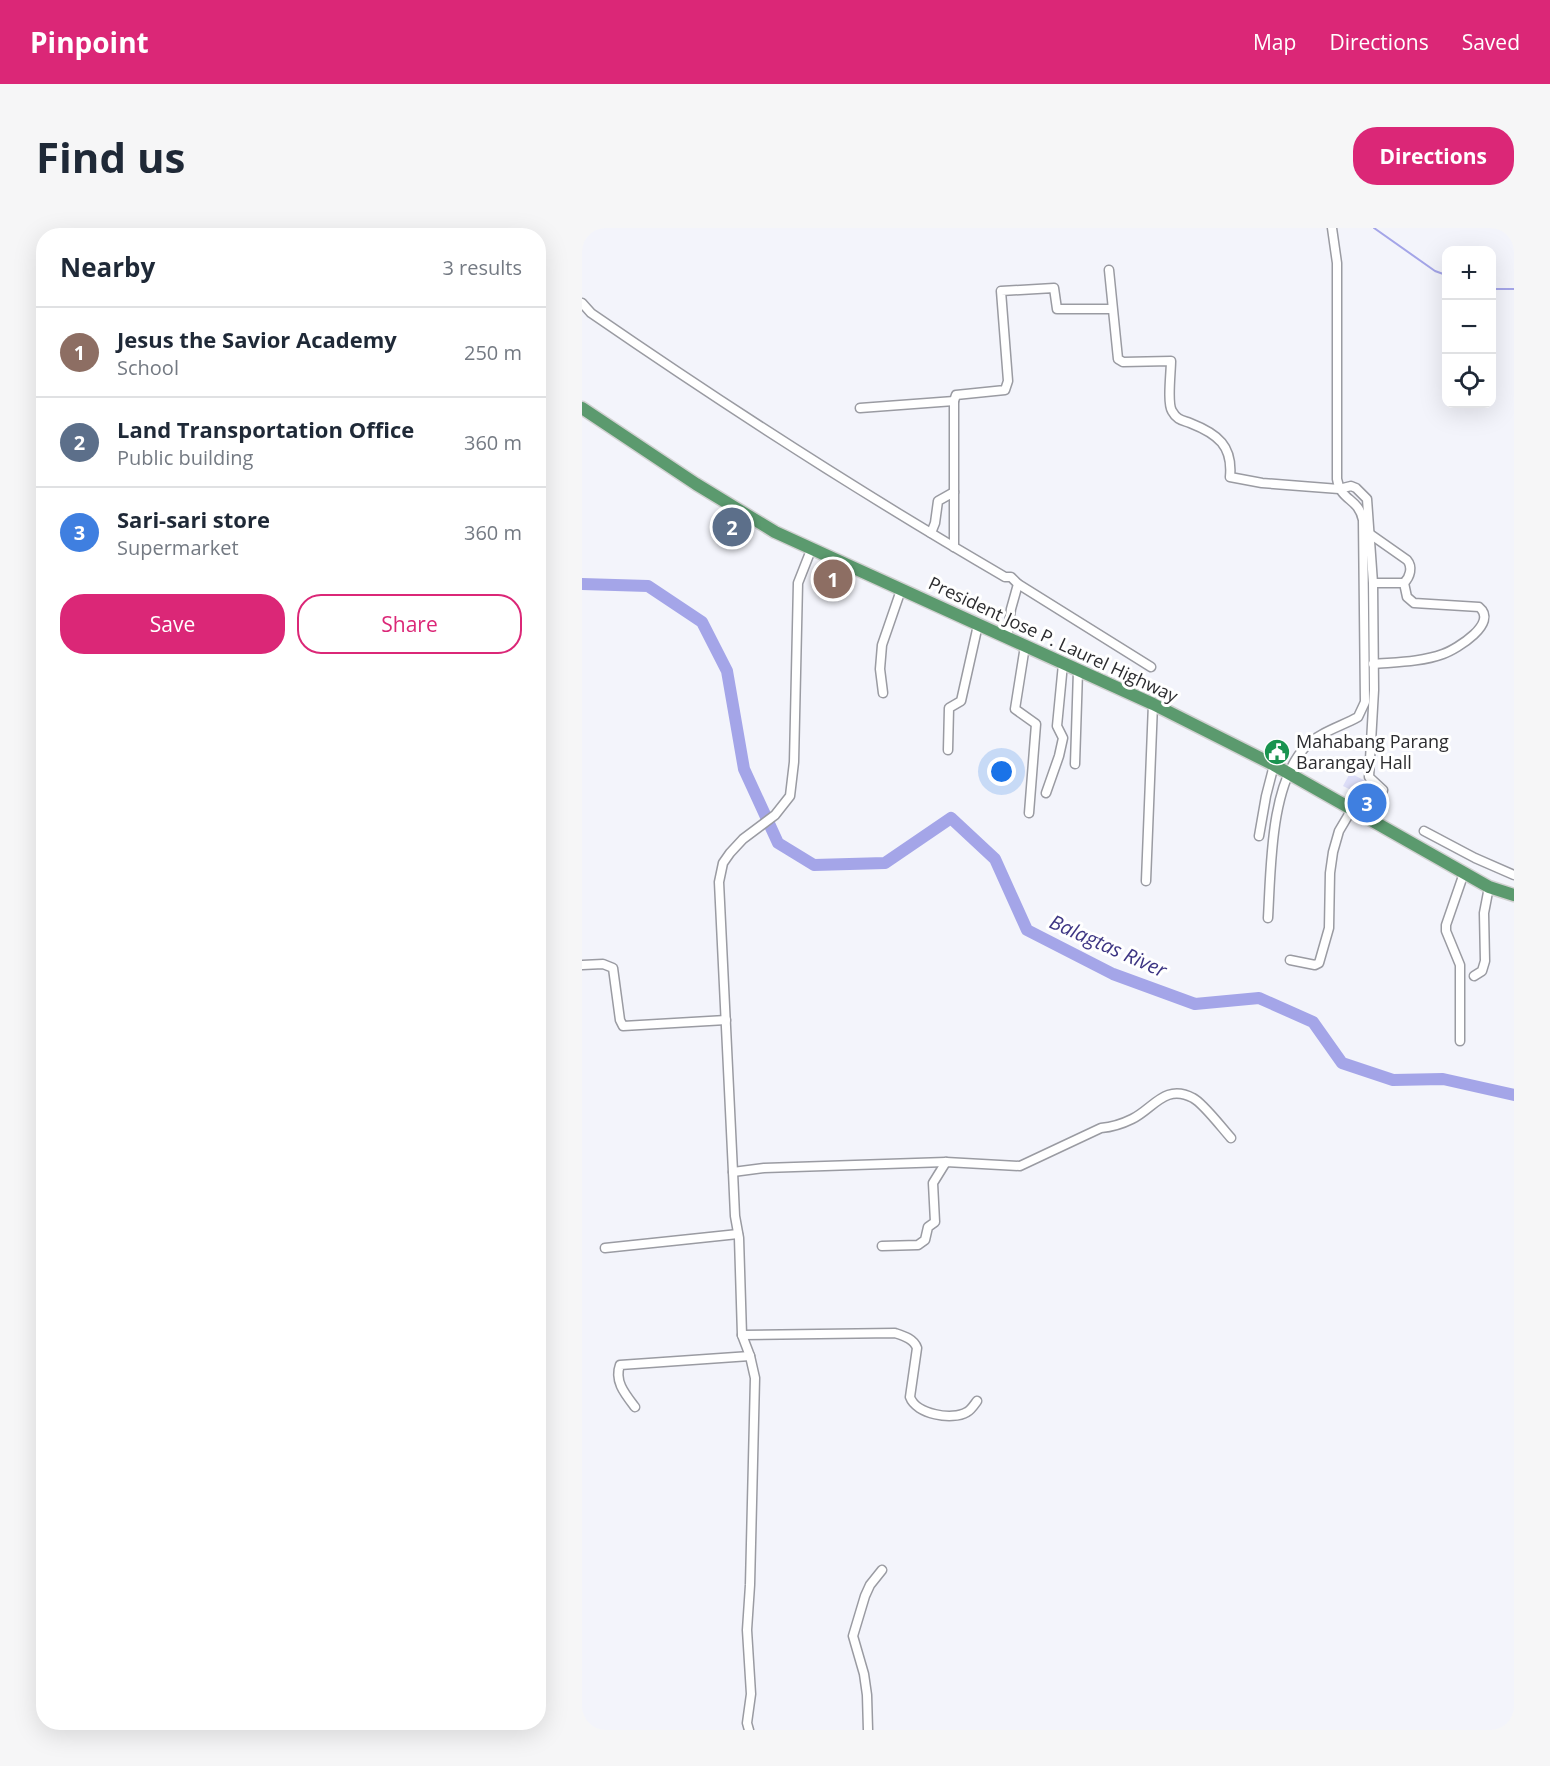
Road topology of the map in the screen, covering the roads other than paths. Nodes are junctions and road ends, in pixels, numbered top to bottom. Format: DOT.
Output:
graph roads {
  1 [pos="1333,232"];
  2 [pos="1109,270"];
  3 [pos="582,303"];
  4 [pos="1111,309"];
  5 [pos="954,401"];
  6 [pos="582,408"];
  7 [pos="860,408"];
  8 [pos="1339,489"];
  9 [pos="954,492"];
  10 [pos="931,533"];
  11 [pos="1370,534"];
  12 [pos="954,547"];
  13 [pos="811,550"];
  14 [pos="1373,583"];
  15 [pos="1404,583"];
  16 [pos="1018,584"];
  17 [pos="901,590"];
  18 [pos="978,625"];
  19 [pos="1006,638"];
  20 [pos="1025,646"];
  21 [pos="1063,664"];
  22 [pos="1373,664"];
  23 [pos="1151,667"];
  24 [pos="1078,671"];
  25 [pos="883,693"];
  26 [pos="1154,704"];
  27 [pos="948,750"];
  28 [pos="1075,764"];
  29 [pos="1274,765"];
  30 [pos="1289,774"];
  31 [pos="1046,793"];
  32 [pos="1352,809"];
  33 [pos="1029,813"];
  34 [pos="1372,820"];
  35 [pos="1424,831"];
  36 [pos="1258,836"];
  37 [pos="1464,873"];
  38 [pos="1514,874"];
  39 [pos="1146,881"];
  40 [pos="1489,887"];
  41 [pos="1514,895"];
  42 [pos="1268,918"];
  43 [pos="1290,960"];
  44 [pos="582,965"];
  45 [pos="1474,976"];
  46 [pos="726,1020"];
  47 [pos="1460,1041"];
  48 [pos="1231,1138"];
  49 [pos="946,1162"];
  50 [pos="733,1172"];
  51 [pos="738,1234"];
  52 [pos="882,1246"];
  53 [pos="605,1248"];
  54 [pos="742,1335"];
  55 [pos="750,1356"];
  56 [pos="977,1401"];
  57 [pos="634,1407"];
  58 [pos="882,1570"];
  59 [pos="749,1730"];
  60 [pos="868,1730"];
  1 -- 8 [label="street"];
  2 -- 4 [label="street"];
  3 -- 10 [label="street"];
  4 -- 5 [label="street"];
  4 -- 8 [label="street"];
  5 -- 7 [label="street"];
  5 -- 9 [label="street"];
  6 -- 13 [label="highway, President Jose P. Laurel Highway"];
  8 -- 11 [label="street"];
  8 -- 30 [label="street"];
  9 -- 10 [label="street"];
  9 -- 12 [label="street"];
  10 -- 12 [label="street"];
  11 -- 14 [label="street"];
  11 -- 15 [label="street"];
  12 -- 16 [label="street"];
  13 -- 17 [label="highway, President Jose P. Laurel Highway"];
  13 -- 46 [label="street"];
  14 -- 15 [label="street"];
  14 -- 22 [label="street"];
  15 -- 22 [label="street"];
  16 -- 19 [label="street"];
  16 -- 23 [label="street"];
  17 -- 18 [label="highway, President Jose P. Laurel Highway"];
  17 -- 25 [label="street"];
  18 -- 19 [label="highway, President Jose P. Laurel Highway"];
  18 -- 27 [label="street"];
  19 -- 20 [label="highway, President Jose P. Laurel Highway"];
  20 -- 21 [label="highway, President Jose P. Laurel Highway"];
  20 -- 33 [label="street"];
  21 -- 24 [label="highway, President Jose P. Laurel Highway"];
  21 -- 31 [label="street"];
  22 -- 34 [label="street"];
  24 -- 26 [label="highway, President Jose P. Laurel Highway"];
  24 -- 28 [label="street"];
  26 -- 29 [label="highway, President Jose P. Laurel Highway"];
  26 -- 39 [label="street"];
  29 -- 30 [label="highway, President Jose P. Laurel Highway"];
  29 -- 36 [label="street"];
  30 -- 32 [label="highway, President Jose P. Laurel Highway"];
  30 -- 42 [label="street"];
  32 -- 34 [label="highway, President Jose P. Laurel Highway"];
  32 -- 43 [label="street"];
  34 -- 37 [label="highway, President Jose P. Laurel Highway"];
  35 -- 38 [label="street"];
  37 -- 40 [label="highway, President Jose P. Laurel Highway"];
  37 -- 47 [label="street"];
  40 -- 41 [label="highway, President Jose P. Laurel Highway"];
  40 -- 45 [label="street"];
  44 -- 46 [label="street"];
  46 -- 50 [label="street"];
  48 -- 49 [label="street"];
  49 -- 50 [label="street"];
  49 -- 52 [label="street"];
  50 -- 51 [label="street"];
  51 -- 53 [label="street"];
  51 -- 54 [label="street"];
  54 -- 55 [label="street"];
  54 -- 56 [label="street"];
  55 -- 57 [label="street"];
  55 -- 59 [label="street"];
  58 -- 60 [label="street"];
}
